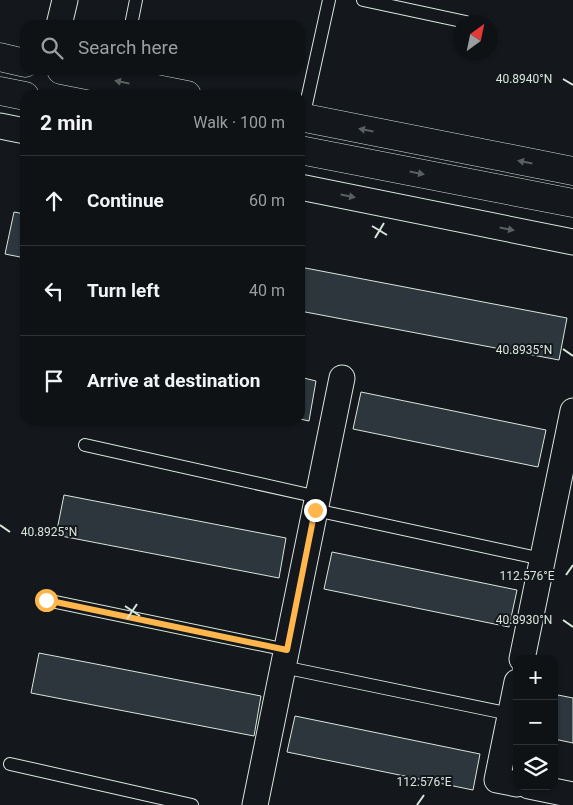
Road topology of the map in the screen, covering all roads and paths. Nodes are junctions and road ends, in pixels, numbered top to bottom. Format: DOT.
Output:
graph roads {
  1 [pos="65,0"];
  2 [pos="136,0"];
  3 [pos="329,0"];
  4 [pos="363,0"];
  5 [pos="453,19"];
  6 [pos="60,20"];
  7 [pos="132,20"];
  8 [pos="86,75"];
  9 [pos="162,90"];
  10 [pos="305,105"];
  11 [pos="305,119"];
  12 [pos="0,126"];
  13 [pos="20,130"];
  14 [pos="305,151"];
  15 [pos="573,171"];
  16 [pos="305,188"];
  17 [pos="573,203"];
  18 [pos="573,242"];
  19 [pos="342,378"];
  20 [pos="573,411"];
  21 [pos="85,445"];
  22 [pos="317,503"];
  23 [pos="542,559"];
  24 [pos="46,600"];
  25 [pos="523,655"];
  26 [pos="285,659"];
  27 [pos="513,700"];
  28 [pos="510,714"];
  29 [pos="10,764"];
  30 [pos="526,791"];
  31 [pos="573,795"];
  32 [pos="192,805"];
  33 [pos="257,805"];
  1 -- 6 [label="street"];
  2 -- 7 [label="lane"];
  3 -- 10 [label="lane"];
  4 -- 5 [label="lane"];
  9 -- 8 [label="main road, one-way"];
  15 -- 11 [label="main road, one-way"];
  12 -- 13 [label="street"];
  14 -- 17 [label="main road, one-way"];
  16 -- 18 [label="street, one-way"];
  19 -- 22 [label="street"];
  20 -- 23 [label="street"];
  21 -- 22 [label="lane"];
  22 -- 23 [label="lane"];
  22 -- 26 [label="street"];
  23 -- 25 [label="street"];
  24 -- 26 [label="lane"];
  26 -- 28 [label="lane"];
  26 -- 33 [label="street"];
  27 -- 28 [label="street"];
  28 -- 30 [label="street"];
  29 -- 32 [label="lane"];
  30 -- 31 [label="street"];
}
